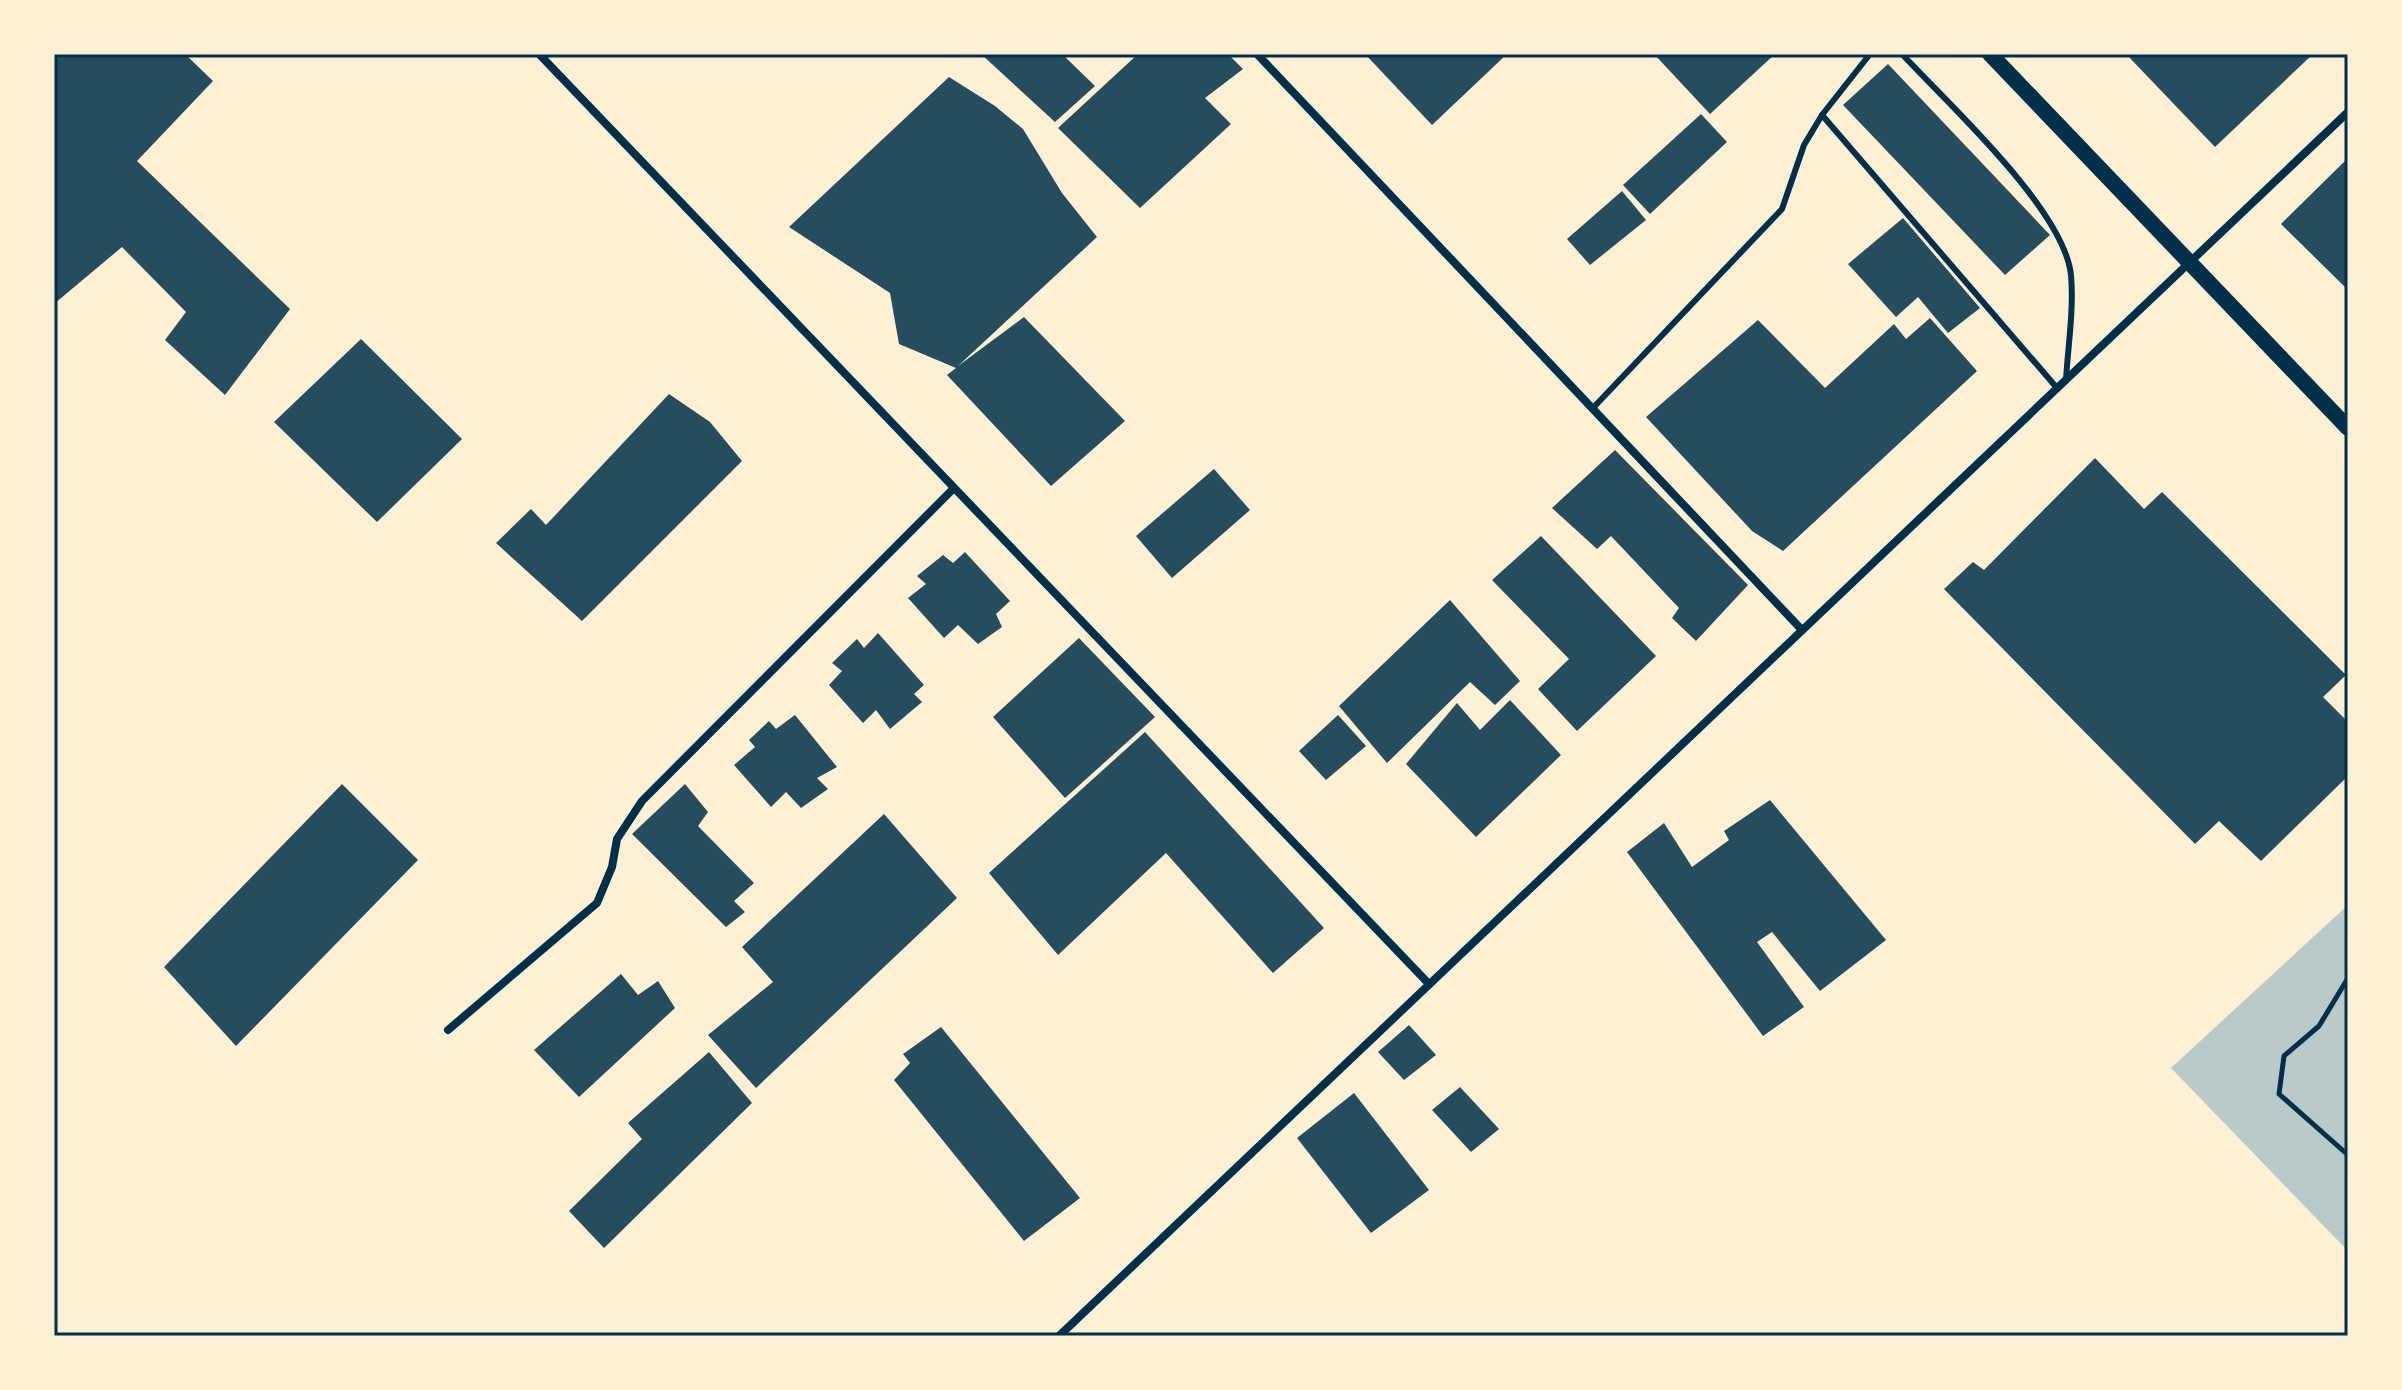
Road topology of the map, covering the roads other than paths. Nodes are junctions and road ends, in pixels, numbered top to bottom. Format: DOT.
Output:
graph roads {
  1 [pos="539,54"];
  2 [pos="1257,54"];
  3 [pos="1870,54"];
  4 [pos="1902,54"];
  5 [pos="1990,54"];
  6 [pos="2348,112"];
  7 [pos="1822,115"];
  8 [pos="2190,263"];
  9 [pos="2066,380"];
  10 [pos="2057,388"];
  11 [pos="1592,409"];
  12 [pos="2348,428"];
  13 [pos="954,488"];
  14 [pos="1802,630"];
  15 [pos="1429,984"];
  16 [pos="448,1030"];
  17 [pos="1059,1336"];
  1 -- 13 [label="street"];
  2 -- 11 [label="street"];
  3 -- 7 [label="lane"];
  4 -- 9 [label="lane"];
  5 -- 8 [label="main road"];
  6 -- 8 [label="street"];
  7 -- 10 [label="lane"];
  7 -- 11 [label="lane"];
  8 -- 9 [label="street"];
  8 -- 12 [label="main road"];
  9 -- 10 [label="street"];
  10 -- 14 [label="street"];
  11 -- 14 [label="street"];
  13 -- 15 [label="street"];
  13 -- 16 [label="street"];
  14 -- 15 [label="street"];
  15 -- 17 [label="street"];
}
